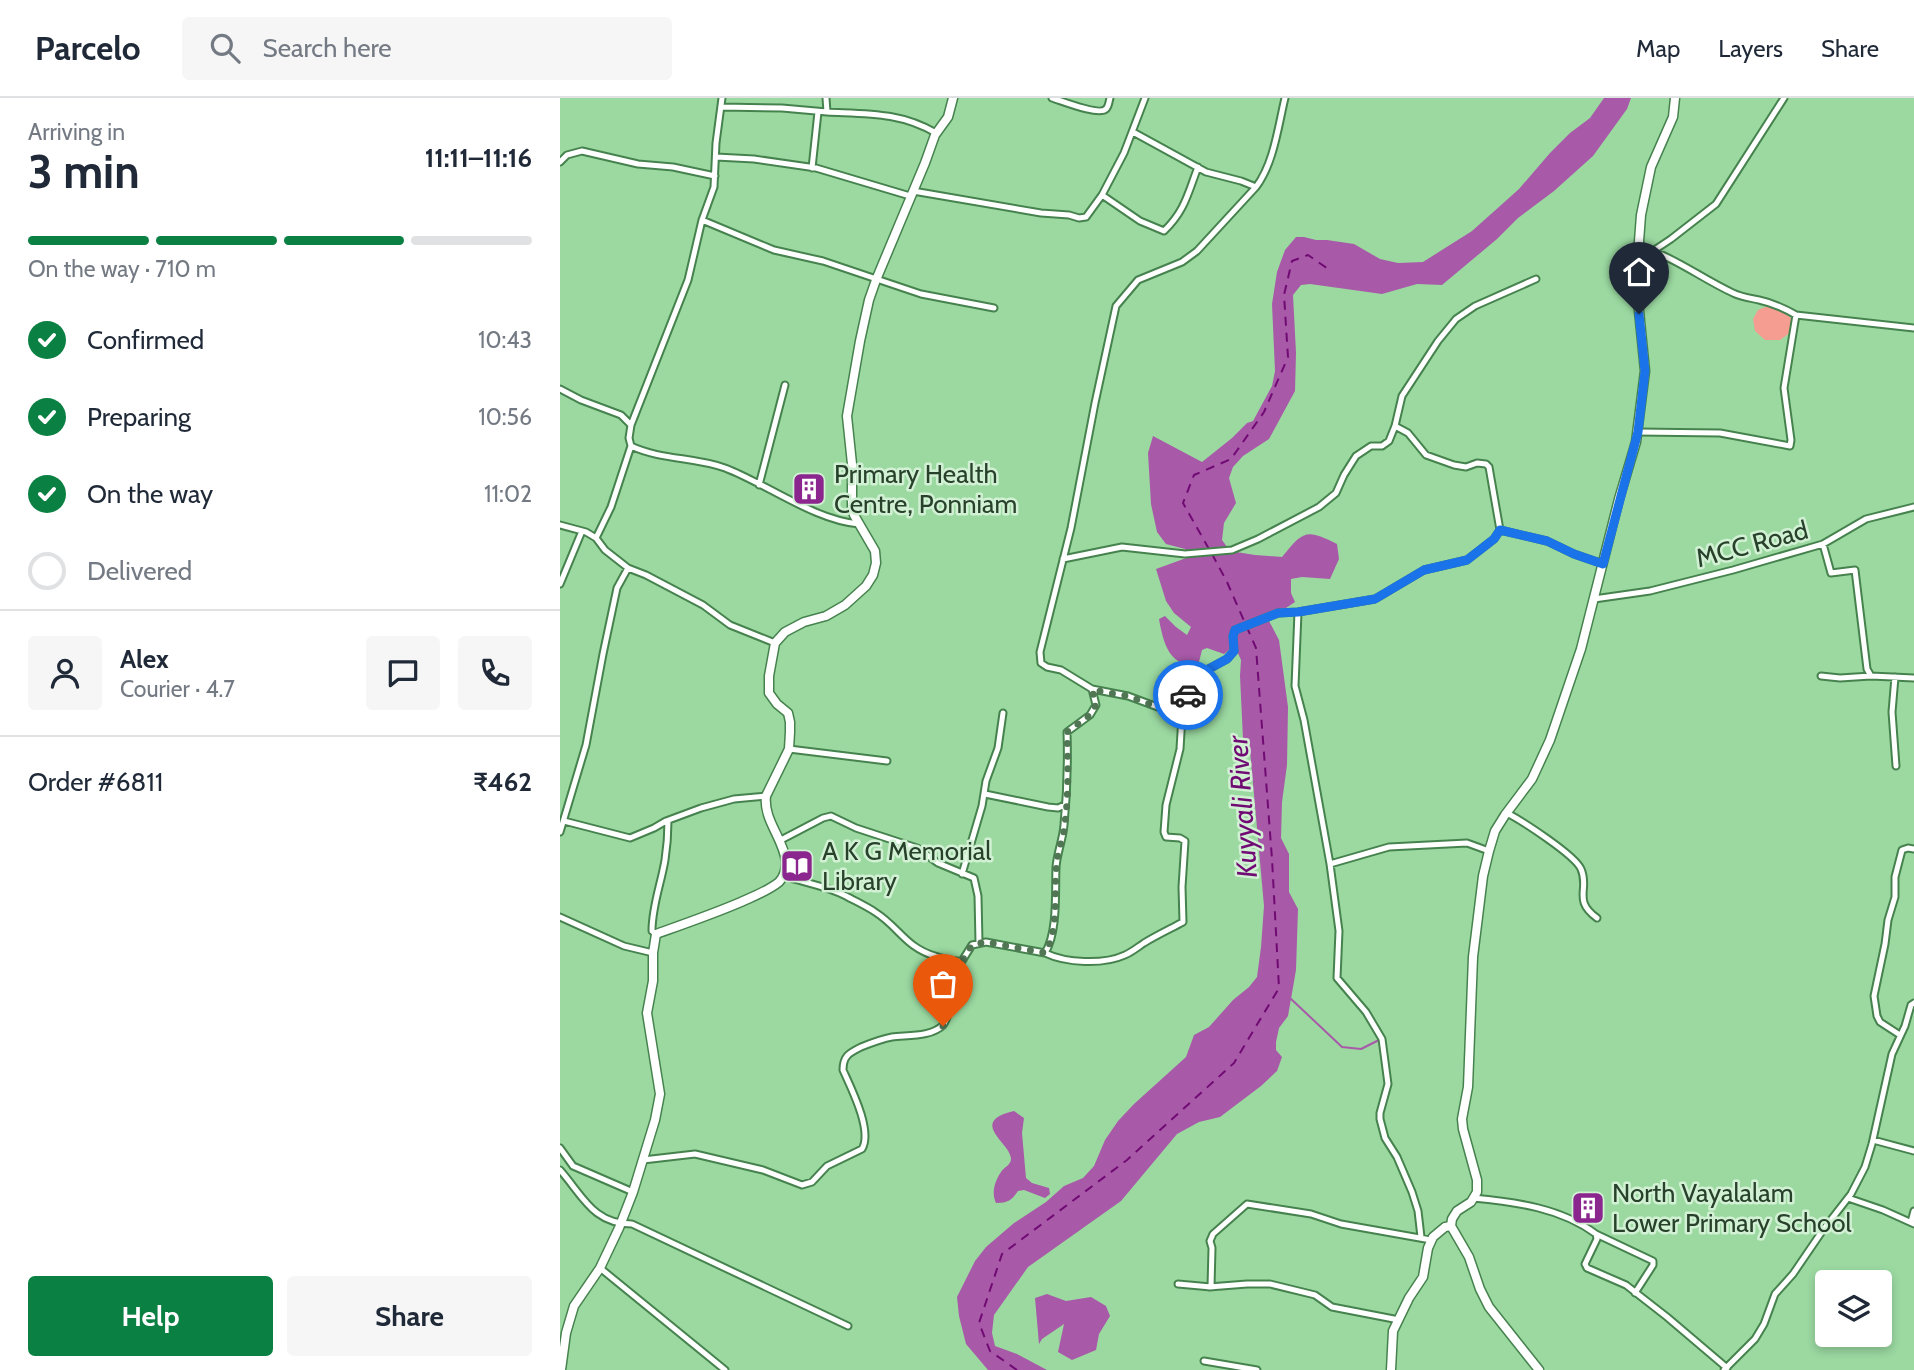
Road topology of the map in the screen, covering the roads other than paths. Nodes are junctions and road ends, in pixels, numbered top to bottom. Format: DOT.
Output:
graph roads {
  1 [pos="722,98"];
  2 [pos="827,98"];
  3 [pos="953,98"];
  4 [pos="1052,98"];
  5 [pos="1110,98"];
  6 [pos="1145,98"];
  7 [pos="1285,98"];
  8 [pos="1675,98"];
  9 [pos="1784,98"];
  10 [pos="721,107"];
  11 [pos="818,112"];
  12 [pos="827,112"];
  13 [pos="1133,132"];
  14 [pos="936,133"];
  15 [pos="716,157"];
  16 [pos="560,162"];
  17 [pos="1198,167"];
  18 [pos="812,168"];
  19 [pos="715,176"];
  20 [pos="1256,187"];
  21 [pos="912,193"];
  22 [pos="1102,195"];
  23 [pos="702,220"];
  24 [pos="1653,251"];
  25 [pos="1638,257"];
  26 [pos="1536,279"];
  27 [pos="876,280"];
  28 [pos="994,308"];
  29 [pos="1796,315"];
  30 [pos="1914,328"];
  31 [pos="785,385"];
  32 [pos="560,389"];
  33 [pos="631,425"];
  34 [pos="1395,426"];
  35 [pos="1638,432"];
  36 [pos="631,446"];
  37 [pos="759,485"];
  38 [pos="1914,507"];
  39 [pos="859,524"];
  40 [pos="560,526"];
  41 [pos="1500,530"];
  42 [pos="582,531"];
  43 [pos="596,538"];
  44 [pos="1823,544"];
  45 [pos="1063,559"];
  46 [pos="1603,564"];
  47 [pos="628,568"];
  48 [pos="560,584"];
  49 [pos="1594,599"];
  50 [pos="1298,612"];
  51 [pos="775,643"];
  52 [pos="1821,676"];
  53 [pos="1871,676"];
  54 [pos="1895,677"];
  55 [pos="1914,678"];
  56 [pos="1092,690"];
  57 [pos="1003,713"];
  58 [pos="1182,716"];
  59 [pos="789,749"];
  60 [pos="887,761"];
  61 [pos="1896,766"];
  62 [pos="985,794"];
  63 [pos="766,796"];
  64 [pos="1065,805"];
  65 [pos="1507,813"];
  66 [pos="564,821"];
  67 [pos="668,821"];
  68 [pos="560,832"];
  69 [pos="779,841"];
  70 [pos="1914,849"];
  71 [pos="1489,850"];
  72 [pos="1330,864"];
  73 [pos="962,874"];
  74 [pos="784,876"];
  75 [pos="560,917"];
  76 [pos="1597,918"];
  77 [pos="656,934"];
  78 [pos="979,943"];
  79 [pos="653,953"];
  80 [pos="1045,953"];
  81 [pos="956,961"];
  82 [pos="1914,1003"];
  83 [pos="1900,1035"];
  84 [pos="1873,1140"];
  85 [pos="560,1148"];
  86 [pos="1914,1151"];
  87 [pos="642,1160"];
  88 [pos="560,1170"];
  89 [pos="633,1192"];
  90 [pos="1474,1198"];
  91 [pos="1848,1198"];
  92 [pos="1914,1212"];
  93 [pos="1913,1223"];
  94 [pos="621,1224"];
  95 [pos="1451,1226"];
  96 [pos="1596,1234"];
  97 [pos="1421,1237"];
  98 [pos="1432,1240"];
  99 [pos="600,1268"];
  100 [pos="1178,1284"];
  101 [pos="1211,1287"];
  102 [pos="1193,1288"];
  103 [pos="1635,1293"];
  104 [pos="1399,1320"];
  105 [pos="848,1326"];
  106 [pos="1204,1361"];
  107 [pos="1726,1369"];
  108 [pos="561,1370"];
  109 [pos="725,1370"];
  110 [pos="1257,1370"];
  111 [pos="1391,1370"];
  112 [pos="1539,1370"];
  1 -- 10 [label="street"];
  2 -- 12 [label="street"];
  3 -- 14 [label="main road"];
  4 -- 5 [label="street"];
  6 -- 13 [label="street"];
  7 -- 20 [label="street"];
  8 -- 25 [label="main road"];
  9 -- 24 [label="street"];
  10 -- 11 [label="street"];
  10 -- 15 [label="street"];
  11 -- 12 [label="street"];
  11 -- 18 [label="street"];
  12 -- 14 [label="street"];
  13 -- 17 [label="street"];
  13 -- 22 [label="street"];
  14 -- 21 [label="main road"];
  15 -- 18 [label="street"];
  15 -- 19 [label="street"];
  16 -- 19 [label="street"];
  17 -- 20 [label="street"];
  17 -- 22 [label="street"];
  18 -- 21 [label="street"];
  19 -- 23 [label="street"];
  20 -- 45 [label="street"];
  21 -- 22 [label="street"];
  21 -- 27 [label="main road"];
  23 -- 27 [label="street"];
  23 -- 33 [label="street"];
  24 -- 25 [label="street"];
  24 -- 29 [label="street"];
  25 -- 35 [label="main road"];
  26 -- 34 [label="street"];
  27 -- 28 [label="street"];
  27 -- 39 [label="main road"];
  29 -- 30 [label="street"];
  29 -- 35 [label="street"];
  31 -- 37 [label="street"];
  32 -- 33 [label="street"];
  33 -- 36 [label="street"];
  34 -- 41 [label="street"];
  34 -- 45 [label="street"];
  35 -- 46 [label="main road"];
  36 -- 37 [label="street"];
  36 -- 43 [label="street"];
  37 -- 39 [label="street"];
  38 -- 44 [label="street, MCC Road"];
  39 -- 51 [label="main road"];
  40 -- 42 [label="street"];
  41 -- 46 [label="street"];
  41 -- 50 [label="street"];
  42 -- 43 [label="street"];
  42 -- 48 [label="street"];
  43 -- 47 [label="street"];
  44 -- 49 [label="street, MCC Road"];
  44 -- 53 [label="street"];
  45 -- 56 [label="street"];
  46 -- 49 [label="main road"];
  47 -- 51 [label="street"];
  47 -- 66 [label="street"];
  49 -- 65 [label="main road"];
  50 -- 58 [label="street"];
  50 -- 72 [label="street"];
  51 -- 59 [label="main road"];
  52 -- 53 [label="street"];
  53 -- 54 [label="street"];
  54 -- 55 [label="street"];
  54 -- 61 [label="street"];
  56 -- 58 [label="street"];
  56 -- 64 [label="street"];
  57 -- 62 [label="street"];
  58 -- 80 [label="street"];
  59 -- 60 [label="street"];
  59 -- 63 [label="main road"];
  62 -- 64 [label="street"];
  62 -- 73 [label="street"];
  63 -- 67 [label="street"];
  63 -- 69 [label="main road"];
  64 -- 80 [label="street"];
  65 -- 71 [label="main road"];
  65 -- 76 [label="street"];
  66 -- 67 [label="street"];
  66 -- 68 [label="street"];
  67 -- 77 [label="street"];
  69 -- 73 [label="street"];
  69 -- 74 [label="main road"];
  70 -- 83 [label="street"];
  71 -- 72 [label="street"];
  71 -- 90 [label="main road"];
  72 -- 97 [label="street"];
  73 -- 78 [label="street"];
  74 -- 77 [label="main road"];
  74 -- 81 [label="street"];
  75 -- 79 [label="street"];
  77 -- 79 [label="main road"];
  78 -- 80 [label="street"];
  78 -- 81 [label="street"];
  79 -- 87 [label="main road"];
  81 -- 87 [label="street"];
  82 -- 83 [label="street"];
  83 -- 84 [label="street"];
  84 -- 86 [label="street"];
  84 -- 91 [label="street"];
  85 -- 89 [label="street"];
  87 -- 89 [label="main road"];
  88 -- 94 [label="street"];
  89 -- 94 [label="main road"];
  90 -- 95 [label="main road"];
  90 -- 96 [label="street"];
  91 -- 93 [label="street"];
  91 -- 107 [label="street"];
  92 -- 93 [label="street"];
  94 -- 99 [label="main road"];
  94 -- 105 [label="street"];
  95 -- 98 [label="main road"];
  95 -- 112 [label="main road"];
  96 -- 103 [label="street"];
  96 -- 103 [label="street"];
  97 -- 98 [label="street"];
  97 -- 101 [label="street"];
  98 -- 104 [label="main road"];
  99 -- 108 [label="main road"];
  99 -- 109 [label="street"];
  100 -- 101 [label="street"];
  101 -- 102 [label="street"];
  101 -- 104 [label="street"];
  103 -- 107 [label="street"];
  104 -- 111 [label="main road"];
  106 -- 110 [label="street"];
}
